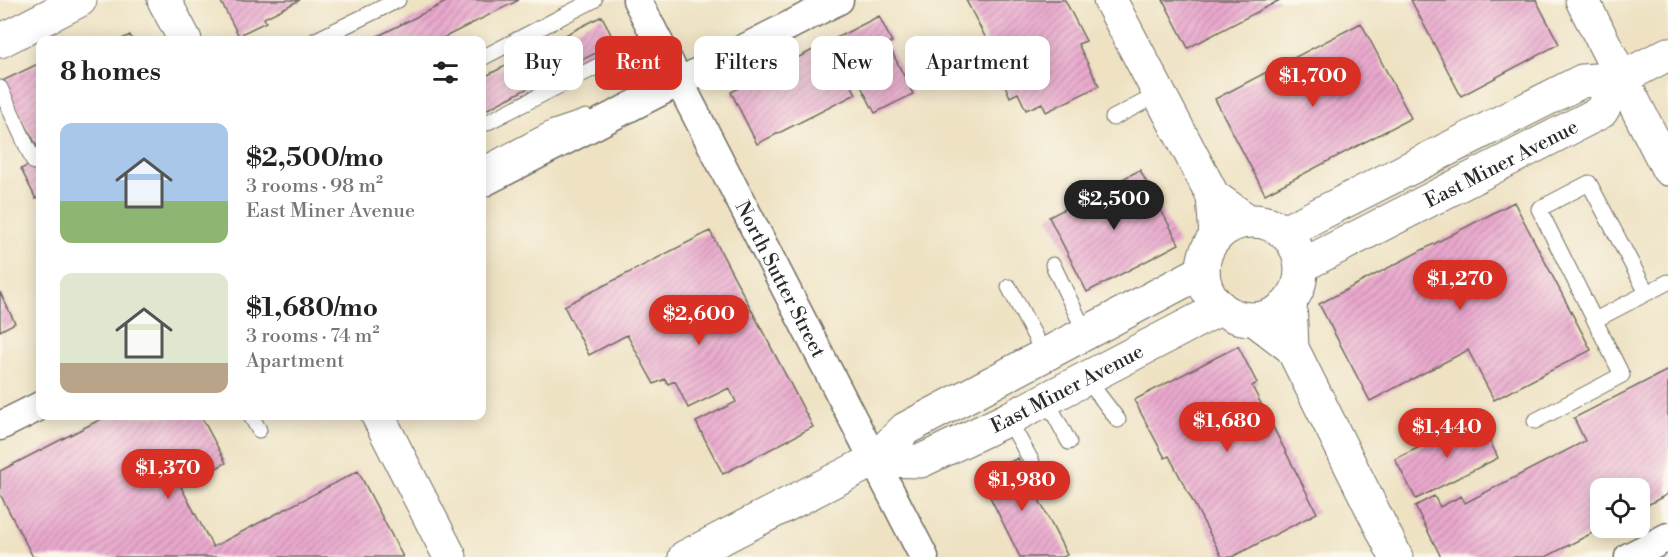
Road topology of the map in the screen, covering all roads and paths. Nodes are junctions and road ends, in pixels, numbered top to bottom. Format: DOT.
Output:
graph roads {
  1 [pos="80,0"];
  2 [pos="164,0"];
  3 [pos="398,0"];
  4 [pos="594,0"];
  5 [pos="637,0"];
  6 [pos="839,0"];
  7 [pos="1110,0"];
  8 [pos="1582,0"];
  9 [pos="183,36"];
  10 [pos="324,36"];
  11 [pos="655,36"];
  12 [pos="0,41"];
  13 [pos="1668,54"];
  14 [pos="486,56"];
  15 [pos="595,68"];
  16 [pos="1622,78"];
  17 [pos="682,80"];
  18 [pos="0,88"];
  19 [pos="682,88"];
  20 [pos="664,90"];
  21 [pos="1159,94"];
  22 [pos="649,98"];
  23 [pos="1113,118"];
  24 [pos="486,124"];
  25 [pos="34,162"];
  26 [pos="486,163"];
  27 [pos="1668,169"];
  28 [pos="486,181"];
  29 [pos="1213,196"];
  30 [pos="1248,221"];
  31 [pos="1284,232"];
  32 [pos="1216,237"];
  33 [pos="1053,265"];
  34 [pos="1301,266"];
  35 [pos="1203,271"];
  36 [pos="1668,282"];
  37 [pos="1009,287"];
  38 [pos="1647,293"];
  39 [pos="1290,301"];
  40 [pos="1221,308"];
  41 [pos="1254,319"];
  42 [pos="1594,320"];
  43 [pos="1292,348"];
  44 [pos="1086,355"];
  45 [pos="1045,356"];
  46 [pos="1046,399"];
  47 [pos="36,408"];
  48 [pos="1008,419"];
  49 [pos="253,420"];
  50 [pos="380,420"];
  51 [pos="1118,420"];
  52 [pos="1535,421"];
  53 [pos="0,426"];
  54 [pos="259,430"];
  55 [pos="1069,442"];
  56 [pos="874,460"];
  57 [pos="1032,462"];
  58 [pos="1668,537"];
  59 [pos="450,557"];
  60 [pos="685,557"];
  61 [pos="924,557"];
  62 [pos="1396,557"];
  63 [pos="1629,557"];
  1 -- 12 [label="main road"];
  2 -- 9 [label="main road"];
  3 -- 10 [label="lane"];
  4 -- 14 [label="lane"];
  5 -- 11 [label="street, North Sutter Street"];
  6 -- 17 [label="street"];
  7 -- 21 [label="main road"];
  8 -- 16 [label="main road"];
  13 -- 16 [label="main road, East Miner Avenue"];
  15 -- 24 [label="lane"];
  16 -- 27 [label="main road"];
  16 -- 31 [label="main road, East Miner Avenue"];
  16 -- 34 [label="main road, East Miner Avenue"];
  18 -- 25 [label="lane"];
  19 -- 56 [label="street, North Sutter Street"];
  20 -- 22 [label="street"];
  21 -- 23 [label="lane"];
  21 -- 29 [label="main road"];
  22 -- 26 [label="lane"];
  22 -- 28 [label="street"];
  29 -- 30 [label="main road"];
  29 -- 32 [label="main road"];
  30 -- 31 [label="main road"];
  30 -- 32 [label="main road"];
  31 -- 34 [label="main road"];
  32 -- 35 [label="main road"];
  33 -- 44 [label="lane"];
  34 -- 39 [label="main road"];
  35 -- 40 [label="main road"];
  35 -- 44 [label="main road, East Miner Avenue"];
  36 -- 38 [label="lane"];
  37 -- 45 [label="lane"];
  38 -- 42 [label="lane"];
  38 -- 42 [label="lane"];
  39 -- 41 [label="main road"];
  39 -- 43 [label="main road"];
  40 -- 41 [label="main road"];
  40 -- 44 [label="main road, East Miner Avenue"];
  41 -- 43 [label="main road"];
  42 -- 52 [label="lane"];
  43 -- 62 [label="main road"];
  44 -- 45 [label="main road, East Miner Avenue"];
  44 -- 46 [label="main road, East Miner Avenue"];
  44 -- 51 [label="lane"];
  45 -- 56 [label="main road, East Miner Avenue"];
  46 -- 48 [label="main road, East Miner Avenue"];
  46 -- 55 [label="lane"];
  47 -- 53 [label="street"];
  48 -- 56 [label="main road, East Miner Avenue"];
  48 -- 57 [label="lane"];
  49 -- 54 [label="lane"];
  50 -- 59 [label="main road"];
  56 -- 60 [label="main road, East Miner Avenue"];
  56 -- 61 [label="street, North Sutter Street"];
  58 -- 63 [label="street"];
}
